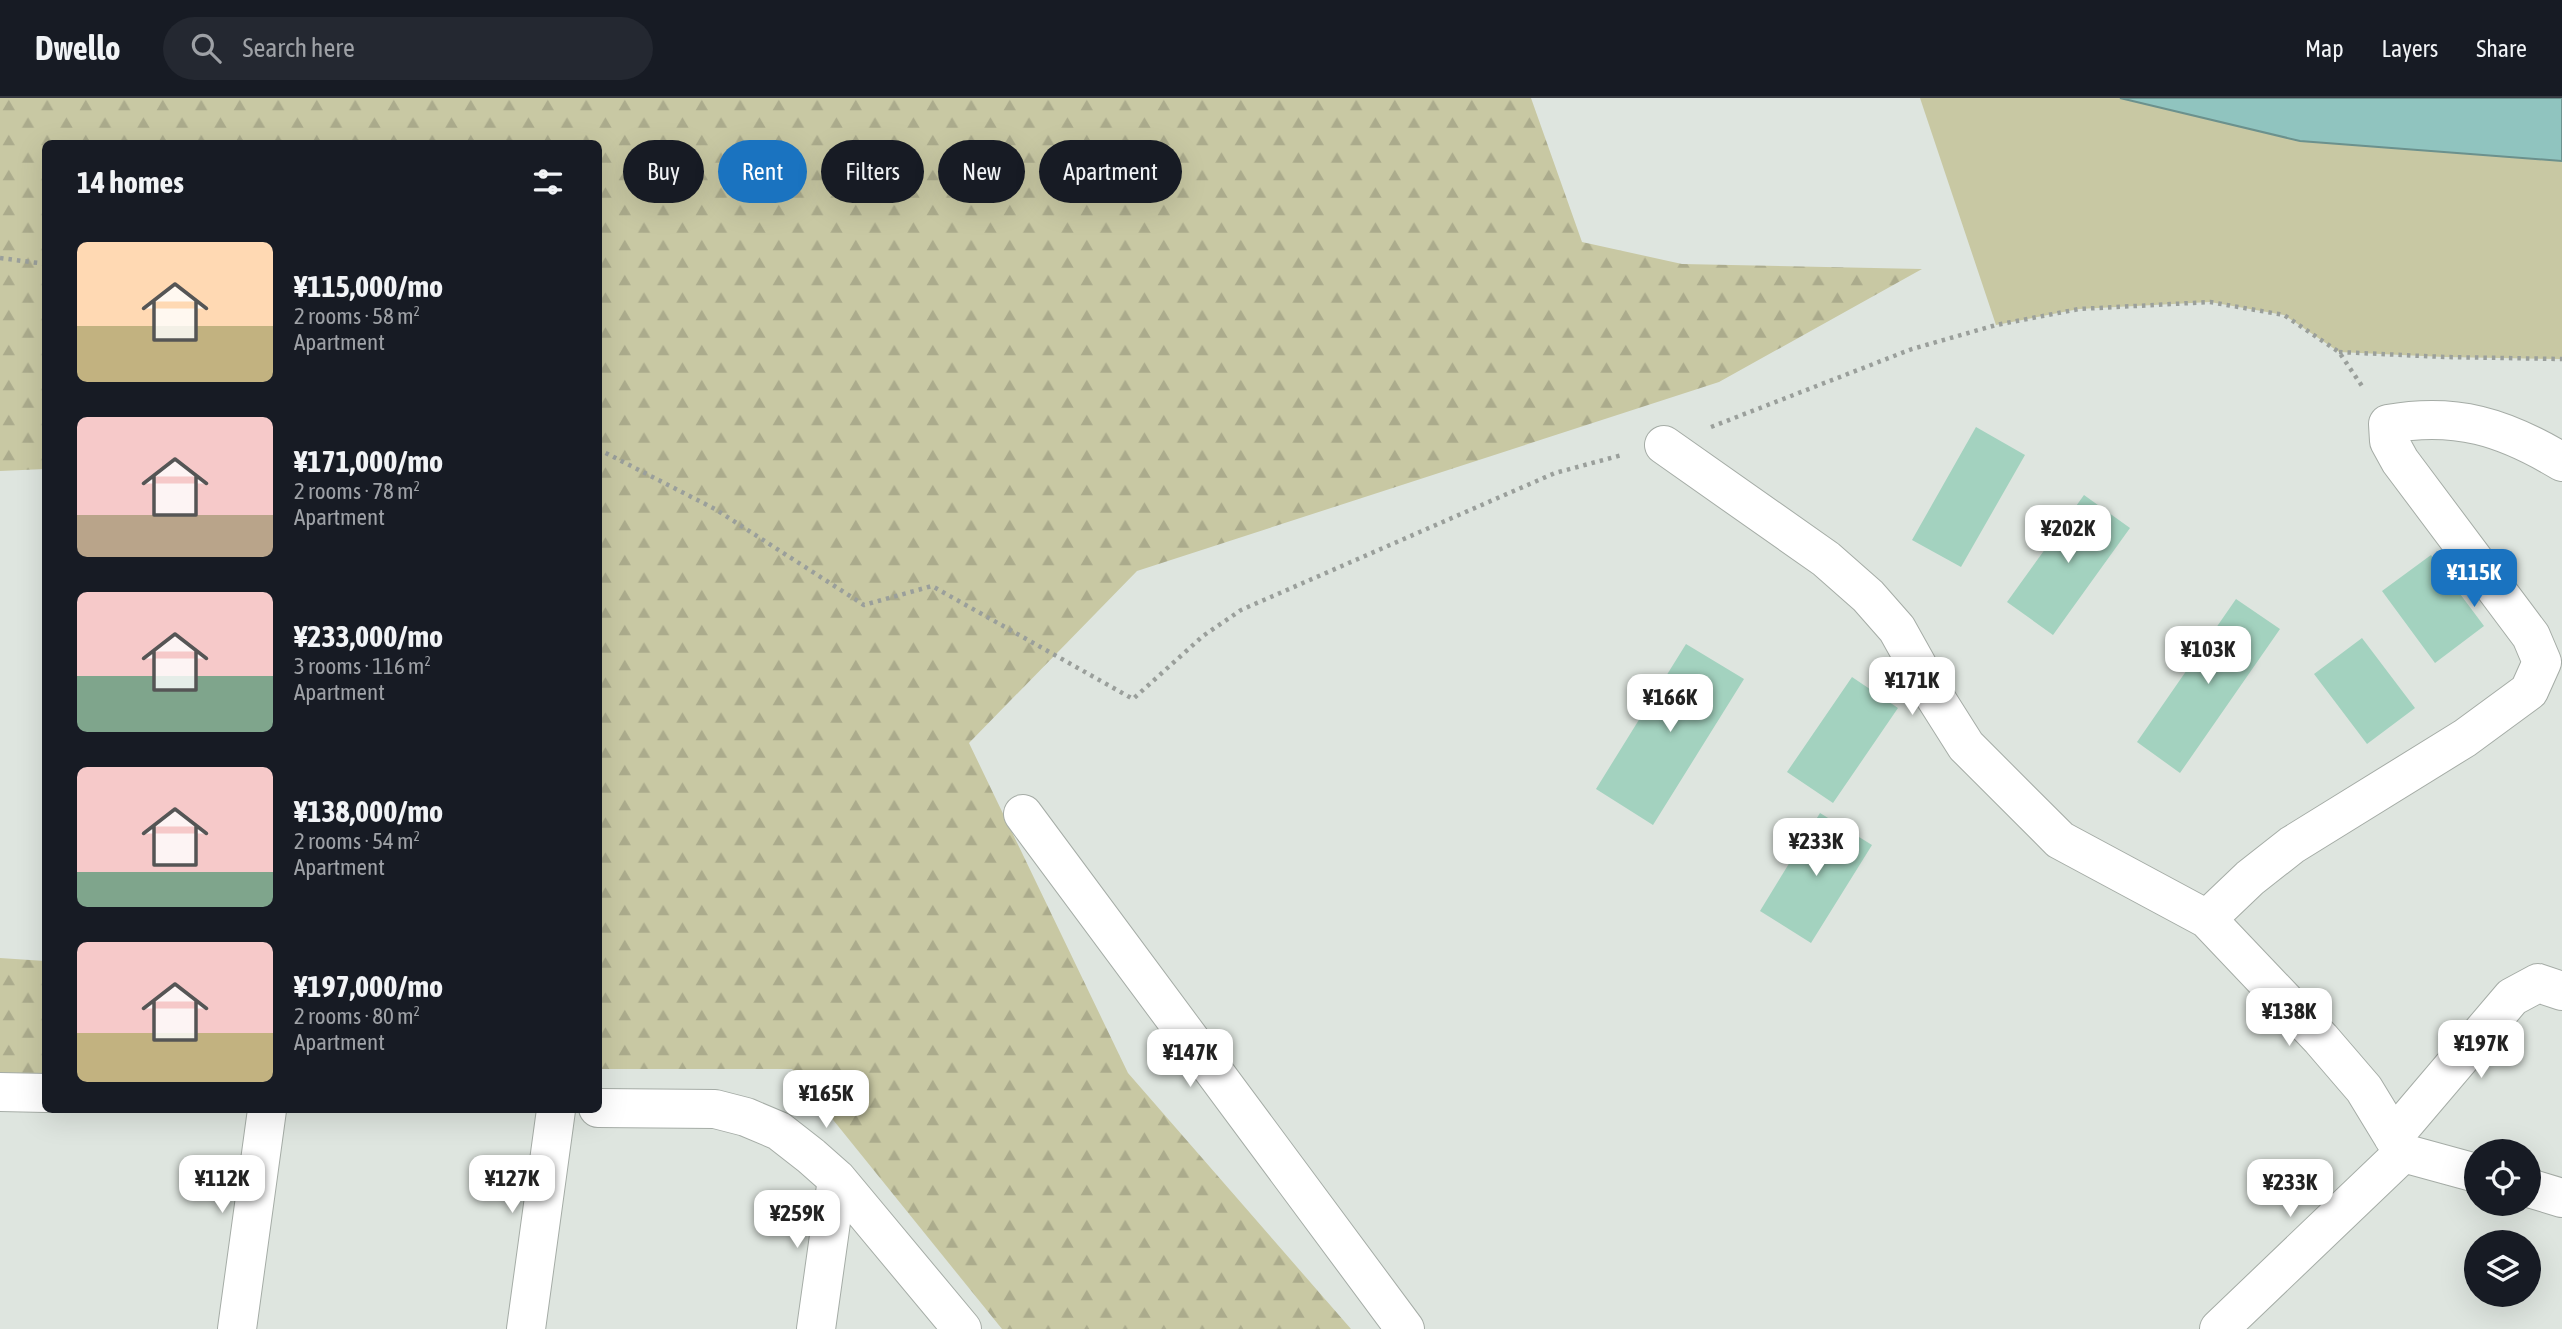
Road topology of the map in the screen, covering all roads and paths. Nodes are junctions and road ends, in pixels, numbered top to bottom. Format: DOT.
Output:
graph roads {
  1 [pos="0,258"];
  2 [pos="42,263"];
  3 [pos="2562,359"];
  4 [pos="1664,444"];
  5 [pos="602,451"];
  6 [pos="2562,462"];
  7 [pos="1023,814"];
  8 [pos="2207,919"];
  9 [pos="2562,991"];
  10 [pos="0,1092"];
  11 [pos="42,1093"];
  12 [pos="602,1108"];
  13 [pos="267,1113"];
  14 [pos="556,1113"];
  15 [pos="2398,1145"];
  16 [pos="2464,1170"];
  17 [pos="837,1179"];
  18 [pos="2541,1192"];
  19 [pos="2562,1198"];
  20 [pos="237,1329"];
  21 [pos="526,1329"];
  22 [pos="816,1329"];
  23 [pos="962,1329"];
  24 [pos="1405,1329"];
  25 [pos="2220,1329"];
  1 -- 2 [label="path"];
  3 -- 4 [label="path"];
  4 -- 5 [label="path"];
  4 -- 8 [label="street"];
  6 -- 8 [label="street"];
  7 -- 24 [label="street"];
  8 -- 15 [label="street"];
  9 -- 15 [label="street"];
  10 -- 11 [label="street"];
  12 -- 17 [label="street"];
  13 -- 20 [label="street"];
  14 -- 21 [label="street"];
  15 -- 16 [label="street"];
  15 -- 25 [label="street"];
  17 -- 22 [label="street"];
  17 -- 23 [label="street"];
  18 -- 19 [label="street"];
}
